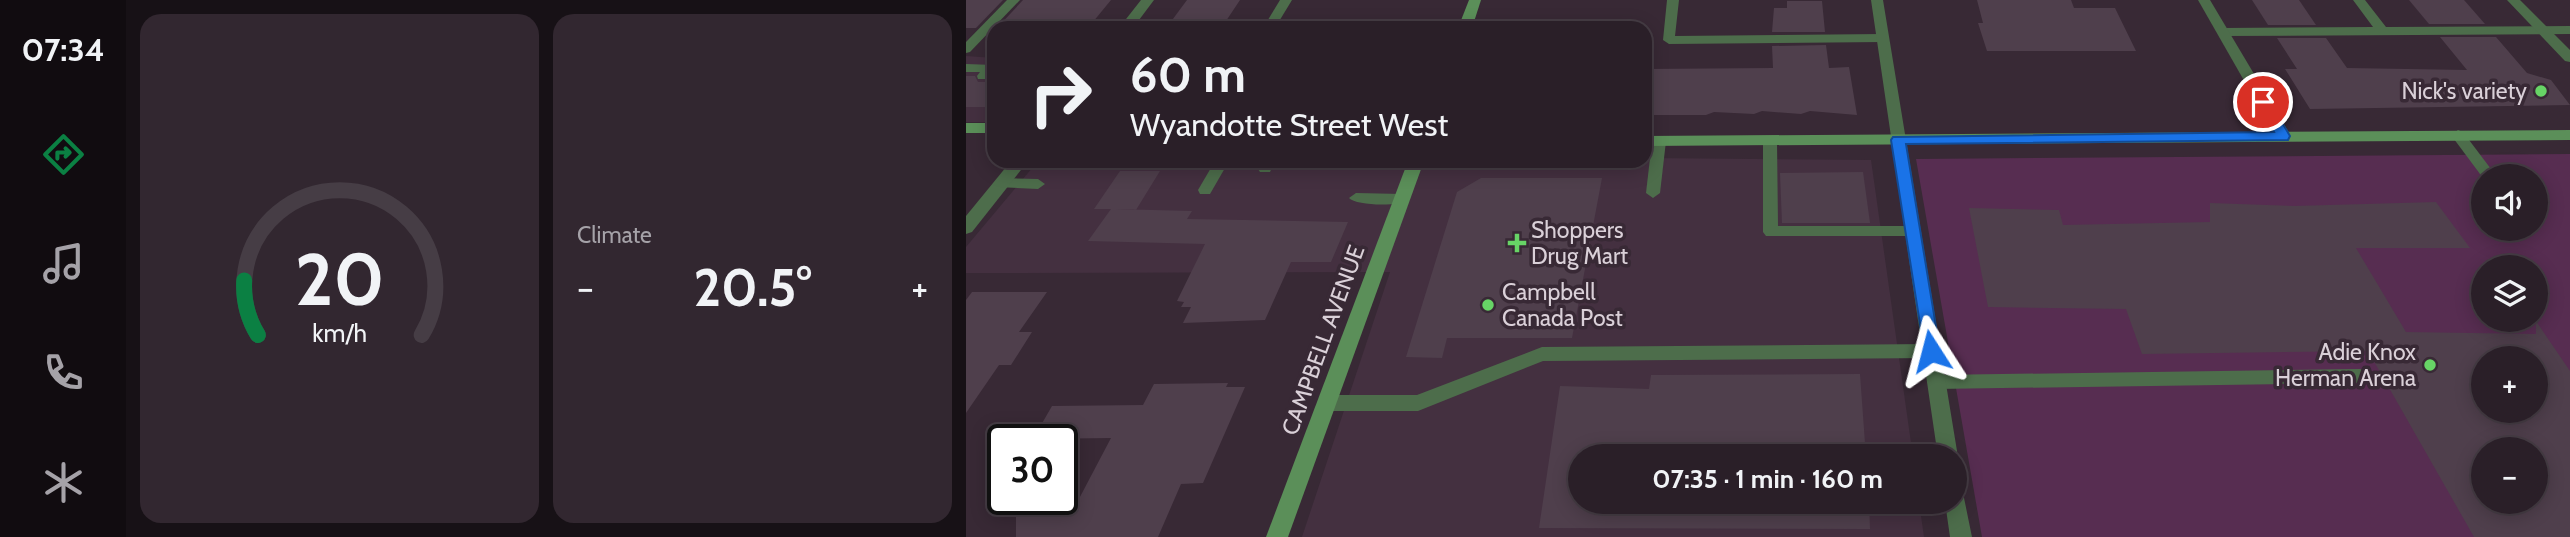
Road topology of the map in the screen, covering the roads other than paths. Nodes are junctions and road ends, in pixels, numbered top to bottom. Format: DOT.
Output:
graph roads {
  1 [pos="1014,0"];
  2 [pos="1148,0"];
  3 [pos="1286,0"];
  4 [pos="1475,0"];
  5 [pos="1673,0"];
  6 [pos="1877,0"];
  7 [pos="2204,0"];
  8 [pos="2359,0"];
  9 [pos="2513,0"];
  10 [pos="993,21"];
  11 [pos="1132,21"];
  12 [pos="1273,21"];
  13 [pos="1468,21"];
  14 [pos="987,28"];
  15 [pos="2543,30"];
  16 [pos="2570,30"];
  17 [pos="2383,32"];
  18 [pos="2223,33"];
  19 [pos="1883,38"];
  20 [pos="966,49"];
  21 [pos="2570,58"];
  22 [pos="966,68"];
  23 [pos="987,68"];
  24 [pos="987,73"];
  25 [pos="984,76"];
  26 [pos="966,128"];
  27 [pos="987,128"];
  28 [pos="2458,135"];
  29 [pos="2570,135"];
  30 [pos="2283,136"];
  31 [pos="1898,140"];
  32 [pos="1652,141"];
  33 [pos="1770,141"];
  34 [pos="2480,164"];
  35 [pos="1014,168"];
  36 [pos="1218,168"];
  37 [pos="1413,168"];
  38 [pos="1002,183"];
  39 [pos="1038,184"];
  40 [pos="1205,190"];
  41 [pos="1653,193"];
  42 [pos="1356,198"];
  43 [pos="1402,198"];
  44 [pos="966,228"];
  45 [pos="1913,232"];
  46 [pos="1931,351"];
  47 [pos="2360,376"];
  48 [pos="1936,382"];
  49 [pos="1326,403"];
  50 [pos="1946,444"];
  51 [pos="1957,514"];
  52 [pos="1277,537"];
  53 [pos="1961,537"];
  1 -- 10 [label="lane"];
  2 -- 11 [label="street"];
  3 -- 12 [label="lane"];
  4 -- 13 [label="main road"];
  5 -- 19 [label="lane"];
  6 -- 19 [label="street"];
  7 -- 18 [label="street"];
  8 -- 17 [label="lane"];
  9 -- 15 [label="street"];
  14 -- 20 [label="lane"];
  15 -- 16 [label="lane"];
  15 -- 17 [label="lane"];
  15 -- 21 [label="street"];
  17 -- 18 [label="lane"];
  18 -- 30 [label="street"];
  19 -- 31 [label="street"];
  22 -- 23 [label="lane"];
  24 -- 25 [label="lane"];
  26 -- 27 [label="main road"];
  28 -- 29 [label="main road"];
  28 -- 30 [label="main road"];
  28 -- 34 [label="lane"];
  30 -- 31 [label="main road"];
  31 -- 33 [label="main road"];
  31 -- 45 [label="street"];
  32 -- 33 [label="main road"];
  32 -- 41 [label="lane"];
  33 -- 45 [label="lane"];
  35 -- 38 [label="street"];
  36 -- 40 [label="lane"];
  37 -- 43 [label="main road, CAMPBELL AVENUE"];
  38 -- 39 [label="lane"];
  38 -- 44 [label="street"];
  42 -- 43 [label="lane"];
  43 -- 49 [label="main road, CAMPBELL AVENUE"];
  45 -- 46 [label="street"];
  46 -- 48 [label="street"];
  46 -- 49 [label="lane"];
  47 -- 48 [label="lane"];
  48 -- 50 [label="street"];
  49 -- 52 [label="main road, CAMPBELL AVENUE"];
  51 -- 53 [label="street"];
}
